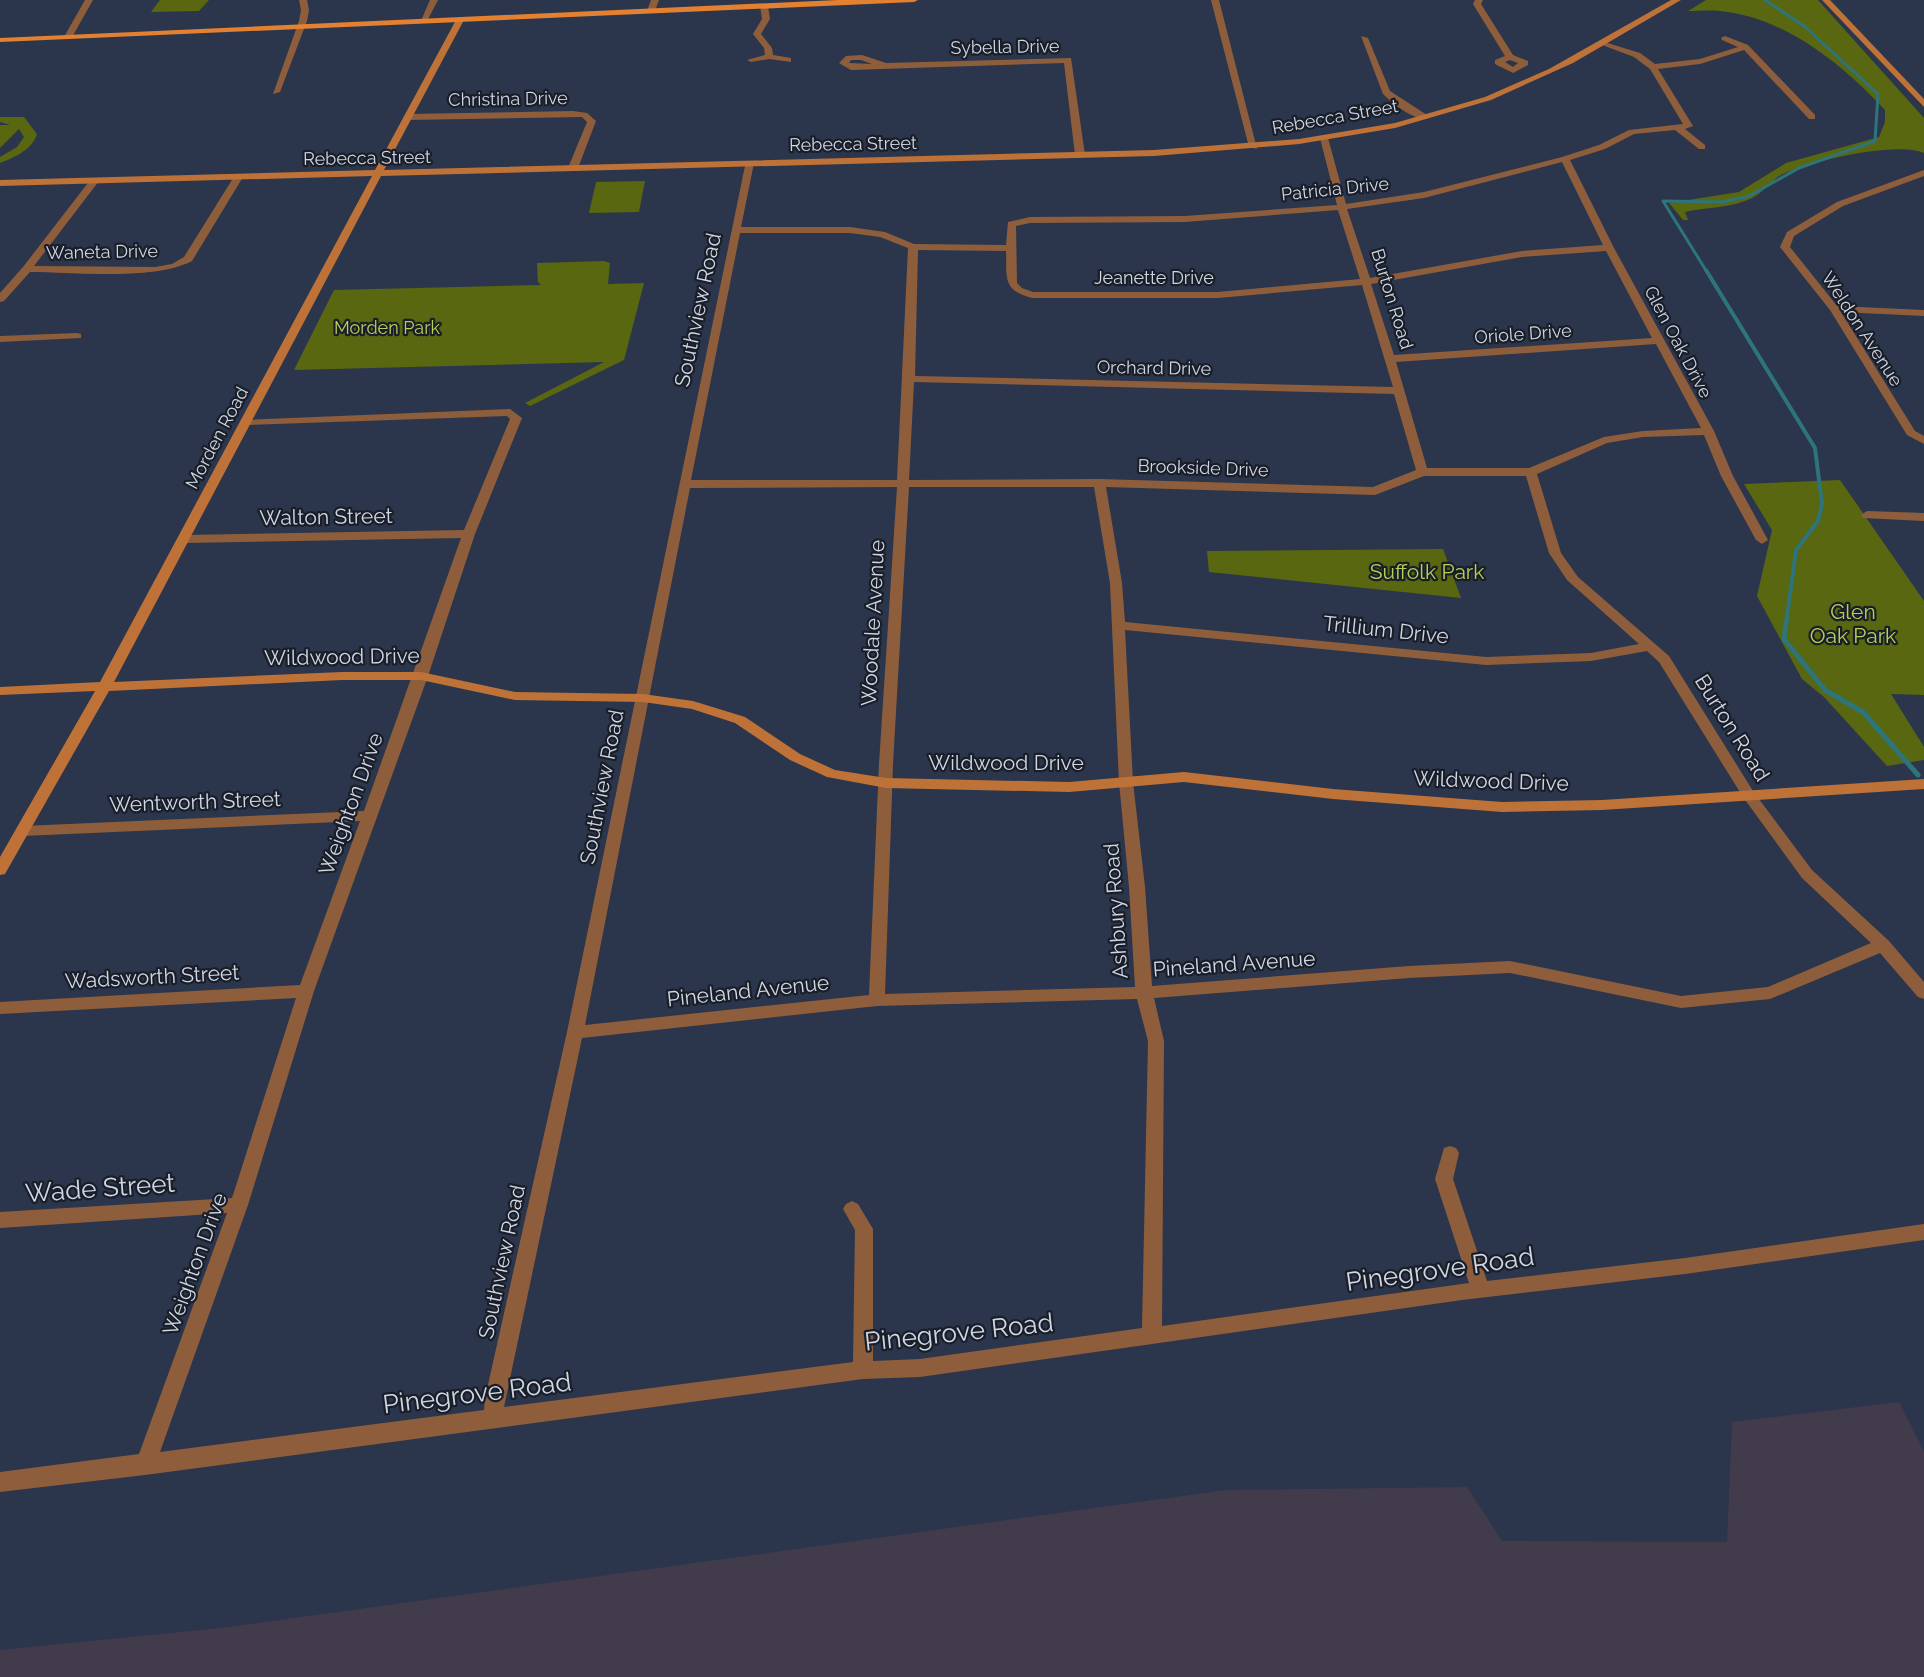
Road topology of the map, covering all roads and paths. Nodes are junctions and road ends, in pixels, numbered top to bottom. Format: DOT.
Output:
graph roads {
  1 [pos="89,0"];
  2 [pos="303,0"];
  3 [pos="434,0"];
  4 [pos="655,0"];
  5 [pos="879,0"];
  6 [pos="890,0"];
  7 [pos="914,0"];
  8 [pos="1215,0"];
  9 [pos="1479,0"];
  10 [pos="1677,0"];
  11 [pos="1827,0"];
  12 [pos="764,6"];
  13 [pos="651,11"];
  14 [pos="460,20"];
  15 [pos="423,21"];
  16 [pos="301,26"];
  17 [pos="68,37"];
  18 [pos="1364,38"];
  19 [pos="1725,38"];
  20 [pos="0,40"];
  21 [pos="1601,43"];
  22 [pos="1745,47"];
  23 [pos="769,57"];
  24 [pos="1510,57"];
  25 [pos="752,60"];
  26 [pos="788,60"];
  27 [pos="885,66"];
  28 [pos="1653,67"];
  29 [pos="276,92"];
  30 [pos="1924,104"];
  31 [pos="407,117"];
  32 [pos="1424,117"];
  33 [pos="1812,117"];
  34 [pos="1678,128"];
  35 [pos="1324,138"];
  36 [pos="1254,147"];
  37 [pos="1702,147"];
  38 [pos="1080,154"];
  39 [pos="1565,159"];
  40 [pos="749,163"];
  41 [pos="573,168"];
  42 [pos="1924,173"];
  43 [pos="377,174"];
  44 [pos="238,177"];
  45 [pos="94,181"];
  46 [pos="0,183"];
  47 [pos="1342,207"];
  48 [pos="737,230"];
  49 [pos="913,247"];
  50 [pos="1012,248"];
  51 [pos="1609,248"];
  52 [pos="27,269"];
  53 [pos="1366,282"];
  54 [pos="0,299"];
  55 [pos="1834,309"];
  56 [pos="1924,313"];
  57 [pos="77,336"];
  58 [pos="0,339"];
  59 [pos="1659,341"];
  60 [pos="1390,359"];
  61 [pos="909,379"];
  62 [pos="1399,391"];
  63 [pos="247,422"];
  64 [pos="1707,431"];
  65 [pos="1924,441"];
  66 [pos="1422,472"];
  67 [pos="1531,472"];
  68 [pos="902,483"];
  69 [pos="1099,483"];
  70 [pos="686,484"];
  71 [pos="1867,515"];
  72 [pos="1924,517"];
  73 [pos="469,534"];
  74 [pos="184,539"];
  75 [pos="1762,540"];
  76 [pos="1117,625"];
  77 [pos="1651,646"];
  78 [pos="421,676"];
  79 [pos="105,685"];
  80 [pos="0,691"];
  81 [pos="643,698"];
  82 [pos="1126,782"];
  83 [pos="886,783"];
  84 [pos="1924,784"];
  85 [pos="1748,794"];
  86 [pos="369,816"];
  87 [pos="23,831"];
  88 [pos="0,870"];
  89 [pos="1883,945"];
  90 [pos="306,991"];
  91 [pos="1144,993"];
  92 [pos="1924,993"];
  93 [pos="877,1000"];
  94 [pos="0,1008"];
  95 [pos="575,1032"];
  96 [pos="1450,1153"];
  97 [pos="239,1205"];
  98 [pos="852,1209"];
  99 [pos="0,1220"];
  100 [pos="1924,1232"];
  101 [pos="1481,1290"];
  102 [pos="1152,1335"];
  103 [pos="863,1370"];
  104 [pos="494,1418"];
  105 [pos="145,1465"];
  106 [pos="0,1482"];
  1 -- 17 [label="street"];
  2 -- 16 [label="street"];
  3 -- 15 [label="street"];
  4 -- 13 [label="street"];
  5 -- 6 [label="main road"];
  5 -- 7 [label="main road"];
  5 -- 12 [label="main road"];
  8 -- 36 [label="street"];
  9 -- 24 [label="street"];
  10 -- 21 [label="street, Rebecca Street"];
  11 -- 30 [label="street"];
  12 -- 13 [label="main road"];
  12 -- 23 [label="street"];
  13 -- 14 [label="main road"];
  14 -- 15 [label="main road"];
  14 -- 31 [label="street, Morden Road"];
  15 -- 16 [label="main road"];
  16 -- 17 [label="main road"];
  16 -- 29 [label="street"];
  17 -- 20 [label="main road"];
  18 -- 32 [label="street"];
  19 -- 22 [label="street"];
  21 -- 28 [label="street"];
  21 -- 32 [label="street, Rebecca Street"];
  22 -- 28 [label="street"];
  22 -- 33 [label="street"];
  23 -- 25 [label="street"];
  23 -- 26 [label="street"];
  27 -- 38 [label="street, Sybella Drive"];
  28 -- 34 [label="street"];
  31 -- 41 [label="street, Christina Drive"];
  31 -- 43 [label="street, Morden Road"];
  32 -- 35 [label="street, Rebecca Street"];
  34 -- 37 [label="street"];
  34 -- 39 [label="street, Patricia Drive"];
  35 -- 36 [label="street, Rebecca Street"];
  35 -- 47 [label="street, Burton Road"];
  36 -- 38 [label="street, Rebecca Street"];
  38 -- 40 [label="street, Rebecca Street"];
  39 -- 47 [label="street, Patricia Drive"];
  39 -- 51 [label="street, Glen Oak Drive"];
  40 -- 41 [label="street, Rebecca Street"];
  40 -- 48 [label="street, Southview Road"];
  41 -- 43 [label="street, Rebecca Street"];
  42 -- 55 [label="street, Weldon Avenue"];
  43 -- 44 [label="street, Rebecca Street"];
  43 -- 63 [label="street, Morden Road"];
  44 -- 45 [label="street, Rebecca Street"];
  44 -- 52 [label="street, Waneta Drive"];
  45 -- 46 [label="street, Rebecca Street"];
  45 -- 52 [label="street"];
  47 -- 50 [label="street, Patricia Drive"];
  47 -- 53 [label="street, Burton Road"];
  48 -- 49 [label="street"];
  48 -- 70 [label="street, Southview Road"];
  49 -- 50 [label="street"];
  49 -- 61 [label="street, Woodale Avenue"];
  50 -- 53 [label="street, Jeanette Drive"];
  51 -- 53 [label="street, Jeanette Drive"];
  51 -- 59 [label="street, Glen Oak Drive"];
  52 -- 54 [label="street"];
  53 -- 60 [label="street, Burton Road"];
  55 -- 56 [label="street"];
  55 -- 65 [label="street, Weldon Avenue"];
  57 -- 58 [label="street"];
  59 -- 60 [label="street, Oriole Drive"];
  59 -- 64 [label="street, Glen Oak Drive"];
  60 -- 62 [label="street, Burton Road"];
  61 -- 62 [label="street, Orchard Drive"];
  61 -- 68 [label="street, Woodale Avenue"];
  62 -- 66 [label="street, Burton Road"];
  63 -- 73 [label="street, Weighton Drive"];
  63 -- 74 [label="street, Morden Road"];
  64 -- 67 [label="street, Brookside Drive"];
  64 -- 75 [label="street, Glen Oak Drive"];
  66 -- 67 [label="street, Brookside Drive"];
  66 -- 69 [label="street, Brookside Drive"];
  67 -- 77 [label="street, Burton Road"];
  68 -- 69 [label="street, Brookside Drive"];
  68 -- 70 [label="street, Brookside Drive"];
  68 -- 83 [label="street, Woodale Avenue"];
  69 -- 76 [label="street, Ashbury Road"];
  70 -- 81 [label="street, Southview Road"];
  71 -- 72 [label="street"];
  73 -- 74 [label="street, Walton Street"];
  73 -- 78 [label="street, Weighton Drive"];
  74 -- 79 [label="street, Morden Road"];
  76 -- 77 [label="street, Trillium Drive"];
  76 -- 82 [label="street, Ashbury Road"];
  77 -- 85 [label="street, Burton Road"];
  78 -- 79 [label="street, Wildwood Drive"];
  78 -- 81 [label="street, Wildwood Drive"];
  78 -- 86 [label="street, Weighton Drive"];
  79 -- 80 [label="street, Wildwood Drive"];
  79 -- 87 [label="street, Morden Road"];
  81 -- 83 [label="street, Wildwood Drive"];
  81 -- 95 [label="street, Southview Road"];
  82 -- 83 [label="street, Wildwood Drive"];
  82 -- 85 [label="street, Wildwood Drive"];
  82 -- 91 [label="street, Ashbury Road"];
  83 -- 93 [label="street, Woodale Avenue"];
  84 -- 85 [label="street, Wildwood Drive"];
  85 -- 89 [label="street, Burton Road"];
  86 -- 87 [label="street, Wentworth Street"];
  86 -- 90 [label="street, Weighton Drive"];
  87 -- 88 [label="street, Morden Road"];
  89 -- 91 [label="street, Pineland Avenue"];
  89 -- 92 [label="street, Burton Road"];
  90 -- 94 [label="street, Wadsworth Street"];
  90 -- 97 [label="street, Weighton Drive"];
  91 -- 93 [label="street, Pineland Avenue"];
  91 -- 102 [label="street, Ashbury Road"];
  93 -- 95 [label="street, Pineland Avenue"];
  95 -- 104 [label="street, Southview Road"];
  96 -- 101 [label="street"];
  97 -- 99 [label="street, Wade Street"];
  97 -- 105 [label="street, Weighton Drive"];
  98 -- 103 [label="street"];
  100 -- 101 [label="street, Pinegrove Road"];
  101 -- 102 [label="street, Pinegrove Road"];
  102 -- 103 [label="street, Pinegrove Road"];
  103 -- 104 [label="street, Pinegrove Road"];
  104 -- 105 [label="street, Pinegrove Road"];
  105 -- 106 [label="street, Pinegrove Road"];
}
